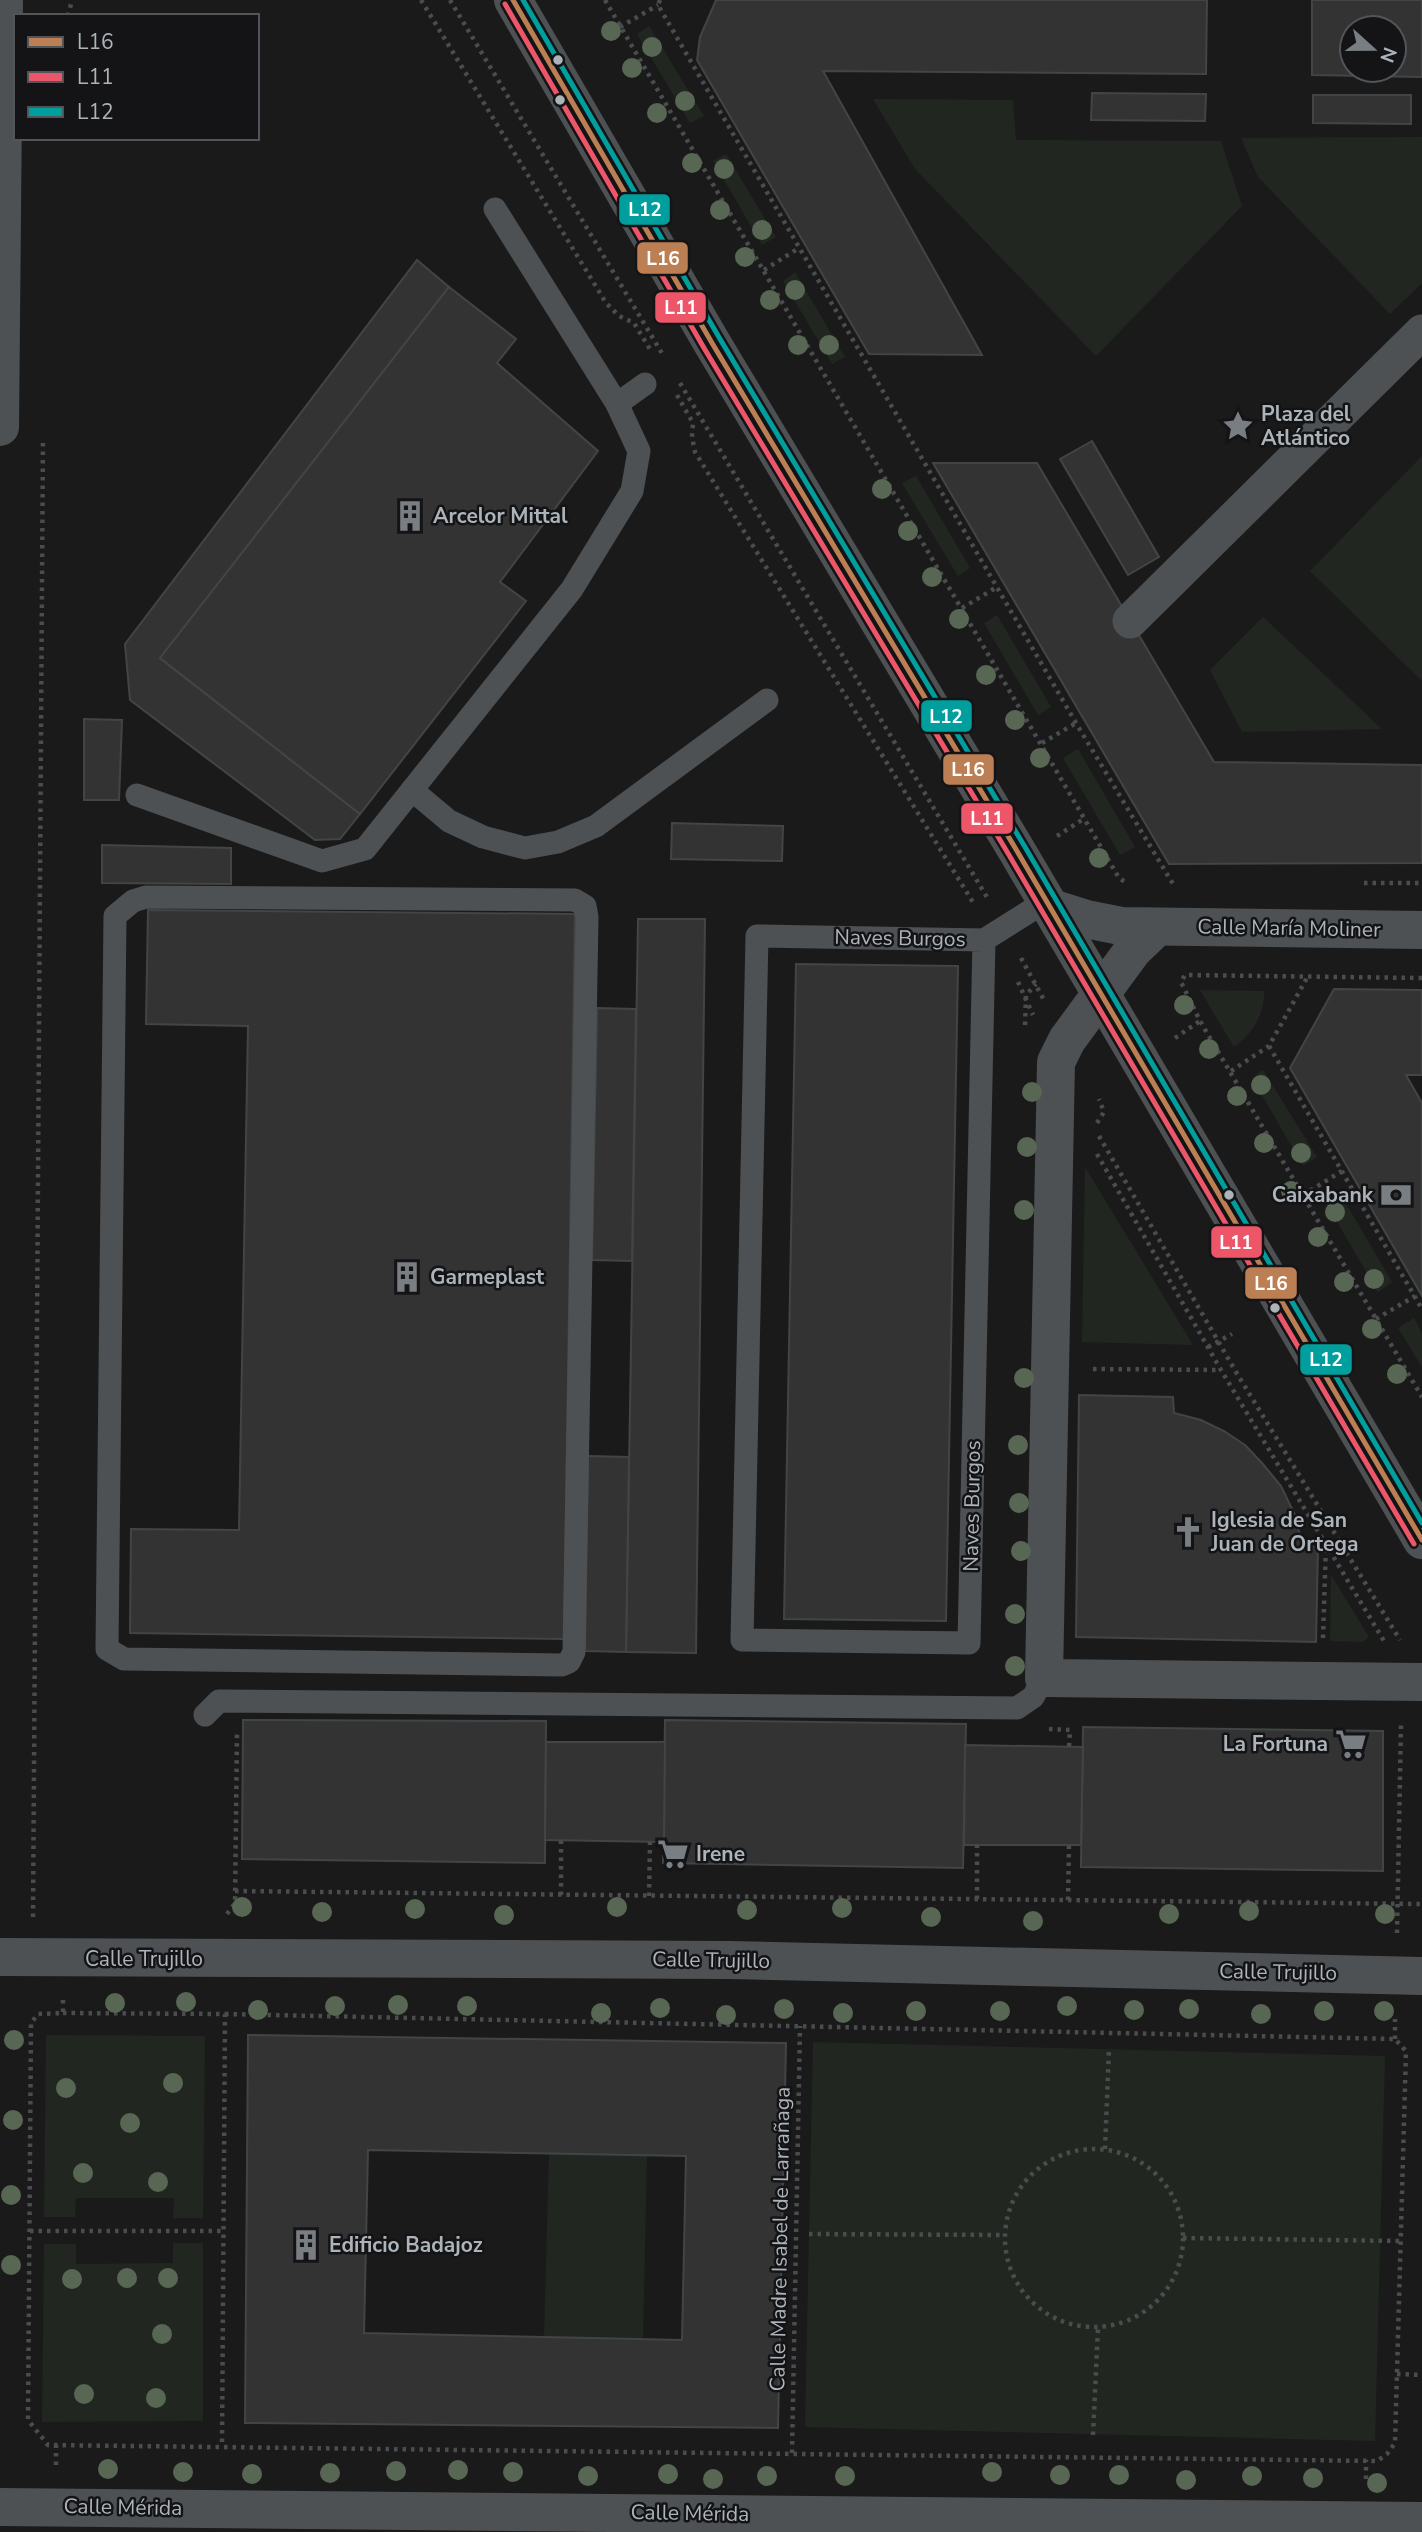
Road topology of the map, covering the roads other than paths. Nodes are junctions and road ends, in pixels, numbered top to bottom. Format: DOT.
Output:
graph roads {
  1 [pos="4,0"];
  2 [pos="513,0"];
  3 [pos="495,209"];
  4 [pos="1422,332"];
  5 [pos="645,384"];
  6 [pos="617,404"];
  7 [pos="0,427"];
  8 [pos="1130,621"];
  9 [pos="767,700"];
  10 [pos="412,790"];
  11 [pos="137,796"];
  12 [pos="1049,904"];
  13 [pos="1157,927"];
  14 [pos="1422,930"];
  15 [pos="988,937"];
  16 [pos="1102,994"];
  17 [pos="1422,1541"];
  18 [pos="107,1649"];
  19 [pos="1044,1678"];
  20 [pos="1407,1682"];
  21 [pos="205,1715"];
  22 [pos="0,1957"];
  23 [pos="1422,1976"];
  24 [pos="0,2507"];
  25 [pos="1422,2521"];
  1 -- 7 [label="street"];
  2 -- 12 [label="street"];
  3 -- 6 [label="lane"];
  4 -- 8 [label="street"];
  5 -- 6 [label="lane"];
  6 -- 10 [label="lane"];
  9 -- 10 [label="lane"];
  10 -- 11 [label="lane"];
  12 -- 13 [label="street, Calle María Moliner"];
  12 -- 15 [label="lane"];
  12 -- 16 [label="street"];
  13 -- 14 [label="street, Calle María Moliner"];
  13 -- 16 [label="street"];
  15 -- 15 [label="lane, Naves Burgos"];
  16 -- 17 [label="street"];
  16 -- 19 [label="street"];
  18 -- 18 [label="lane"];
  19 -- 20 [label="street"];
  19 -- 21 [label="lane"];
  22 -- 23 [label="street, Calle Trujillo"];
  24 -- 25 [label="street, Calle Mérida"];
}
